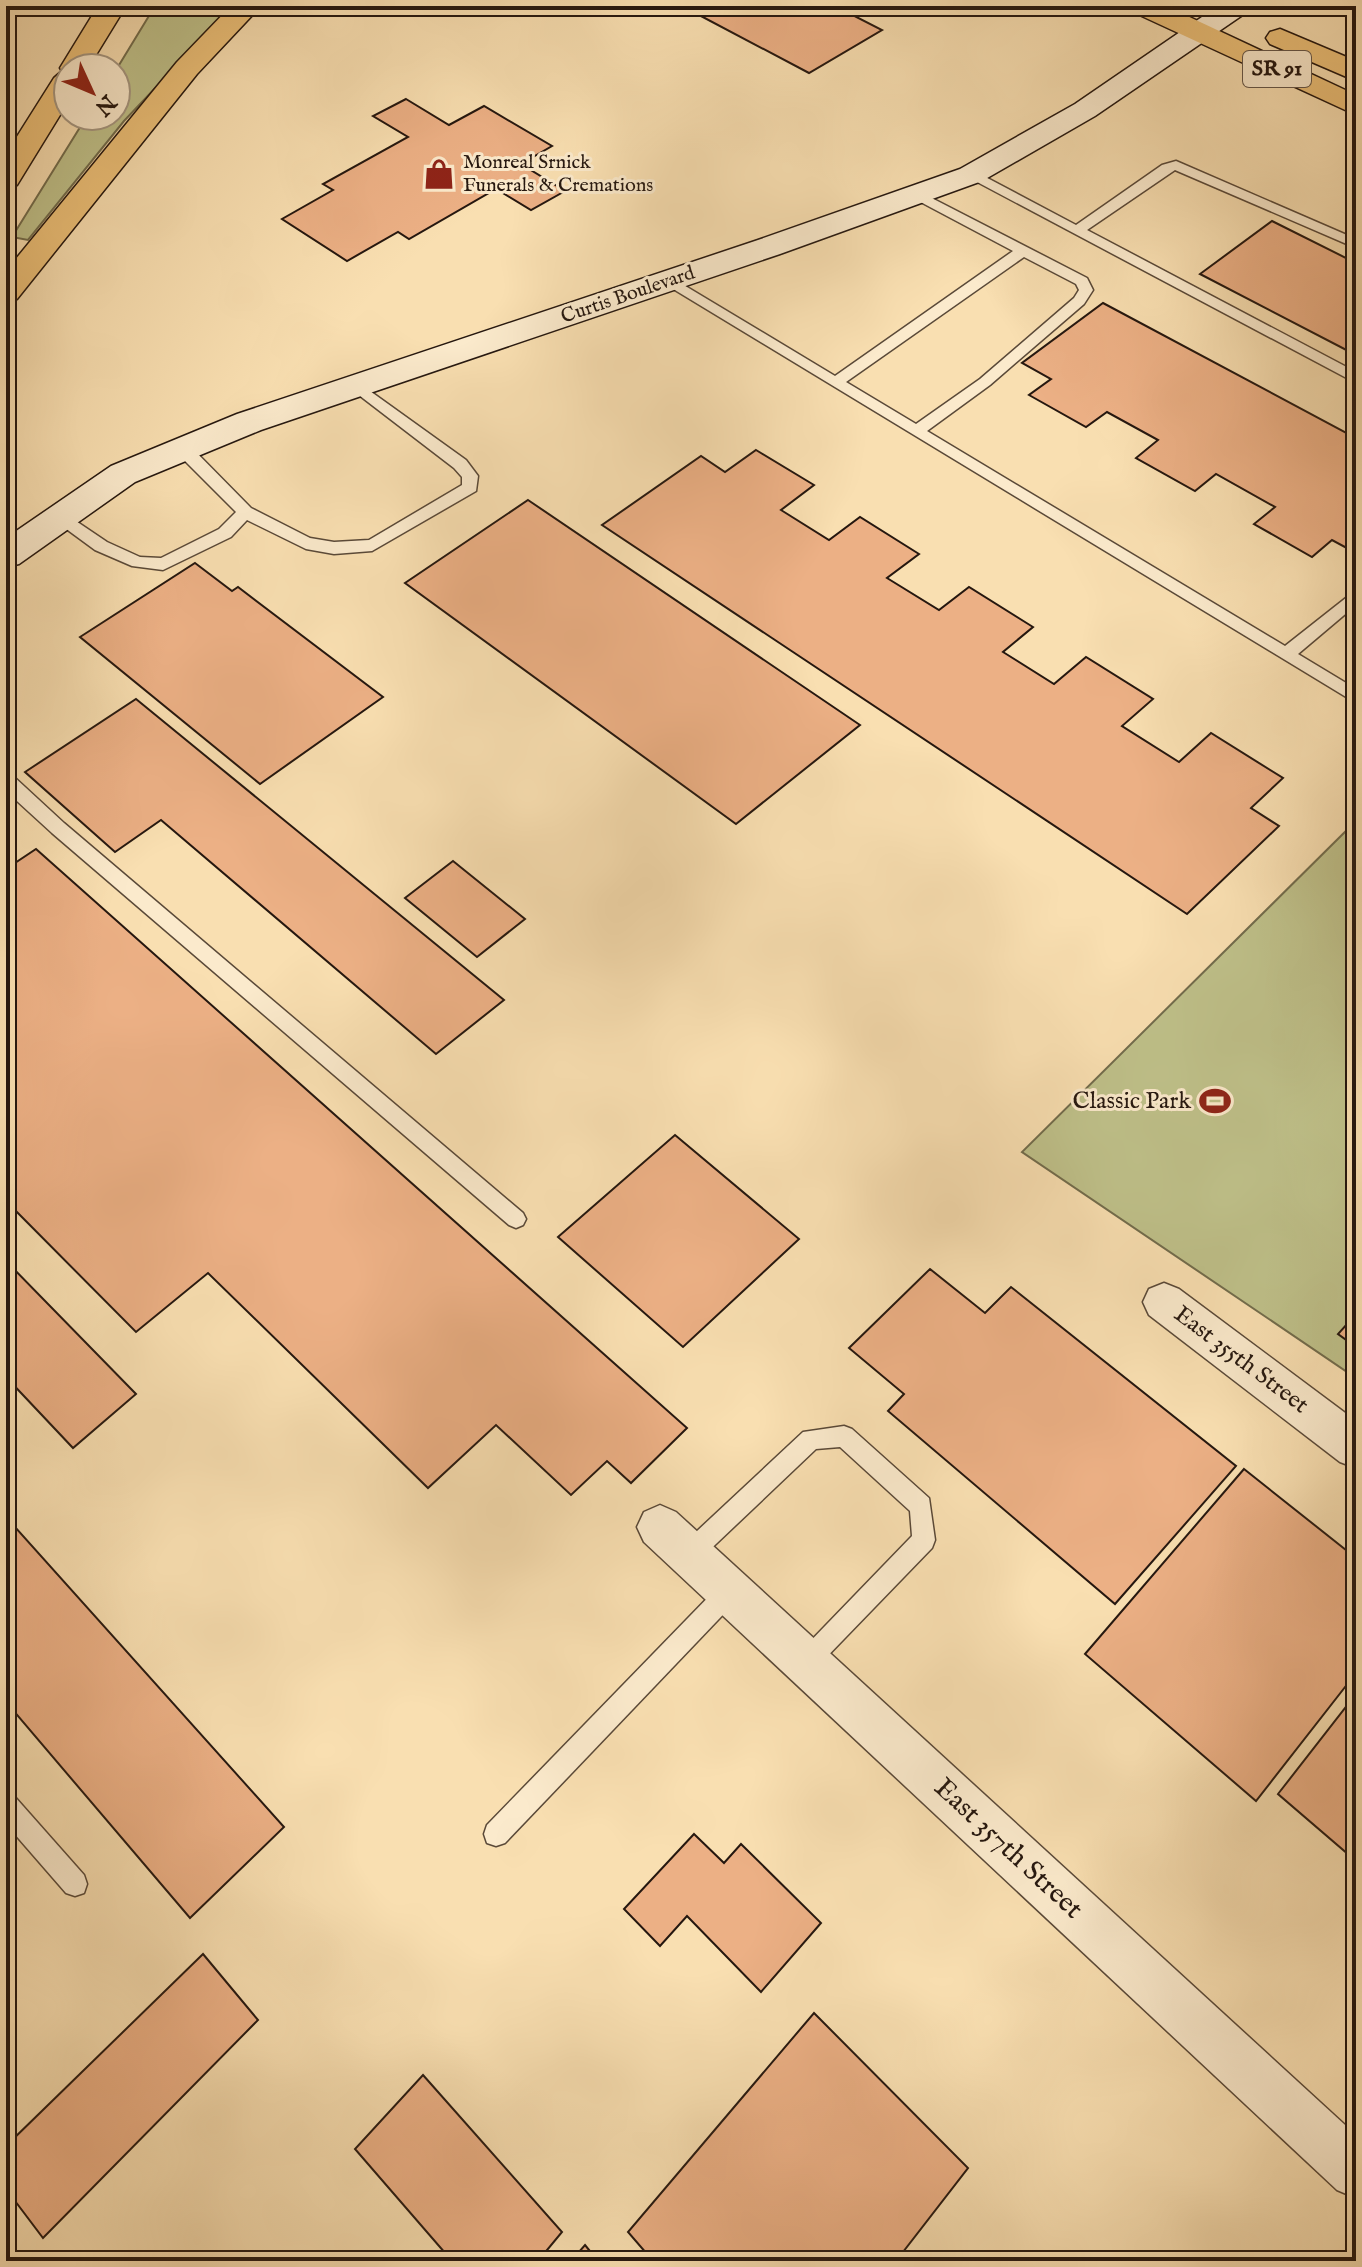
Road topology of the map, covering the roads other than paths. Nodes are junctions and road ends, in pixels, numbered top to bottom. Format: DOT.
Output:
graph roads {
  1 [pos="112,6"];
  2 [pos="247,6"];
  3 [pos="1143,6"];
  4 [pos="1218,14"];
  5 [pos="84,52"];
  6 [pos="1356,72"];
  7 [pos="52,104"];
  8 [pos="1356,106"];
  9 [pos="971,175"];
  10 [pos="6,179"];
  11 [pos="918,195"];
  12 [pos="1077,231"];
  13 [pos="1356,244"];
  14 [pos="1023,251"];
  15 [pos="667,281"];
  16 [pos="6,292"];
  17 [pos="1356,378"];
  18 [pos="835,383"];
  19 [pos="356,386"];
  20 [pos="916,432"];
  21 [pos="183,449"];
  22 [pos="245,512"];
  23 [pos="58,517"];
  24 [pos="6,555"];
  25 [pos="1356,596"];
  26 [pos="1285,655"];
  27 [pos="1356,697"];
  28 [pos="6,780"];
  29 [pos="516,1219"];
  30 [pos="1164,1302"];
  31 [pos="1356,1447"];
  32 [pos="674,1540"];
  33 [pos="730,1591"];
  34 [pos="806,1662"];
  35 [pos="6,1806"];
  36 [pos="496,1834"];
  37 [pos="75,1884"];
  38 [pos="1356,2171"];
  1 -- 5 [label="main road"];
  2 -- 16 [label="main road"];
  3 -- 4 [label="main road, SR 91"];
  4 -- 6 [label="main road, SR 91"];
  4 -- 8 [label="main road, SR 91"];
  4 -- 9 [label="street, Curtis Boulevard"];
  7 -- 10 [label="main road"];
  9 -- 11 [label="street, Curtis Boulevard"];
  9 -- 12 [label="lane"];
  11 -- 14 [label="lane"];
  11 -- 15 [label="street, Curtis Boulevard"];
  12 -- 13 [label="lane"];
  12 -- 17 [label="lane"];
  14 -- 18 [label="lane"];
  14 -- 20 [label="lane"];
  15 -- 18 [label="lane"];
  15 -- 19 [label="street, Curtis Boulevard"];
  18 -- 20 [label="lane"];
  19 -- 21 [label="street, Curtis Boulevard"];
  19 -- 22 [label="lane"];
  20 -- 26 [label="lane"];
  21 -- 22 [label="lane"];
  21 -- 23 [label="street, Curtis Boulevard"];
  22 -- 23 [label="lane"];
  23 -- 24 [label="street, Curtis Boulevard"];
  25 -- 26 [label="lane"];
  26 -- 27 [label="lane"];
  28 -- 29 [label="lane"];
  30 -- 31 [label="street, East 355th Street"];
  32 -- 33 [label="street, East 357th Street"];
  32 -- 34 [label="lane"];
  33 -- 34 [label="street, East 357th Street"];
  33 -- 36 [label="lane"];
  34 -- 38 [label="street, East 357th Street"];
  35 -- 37 [label="lane"];
}
